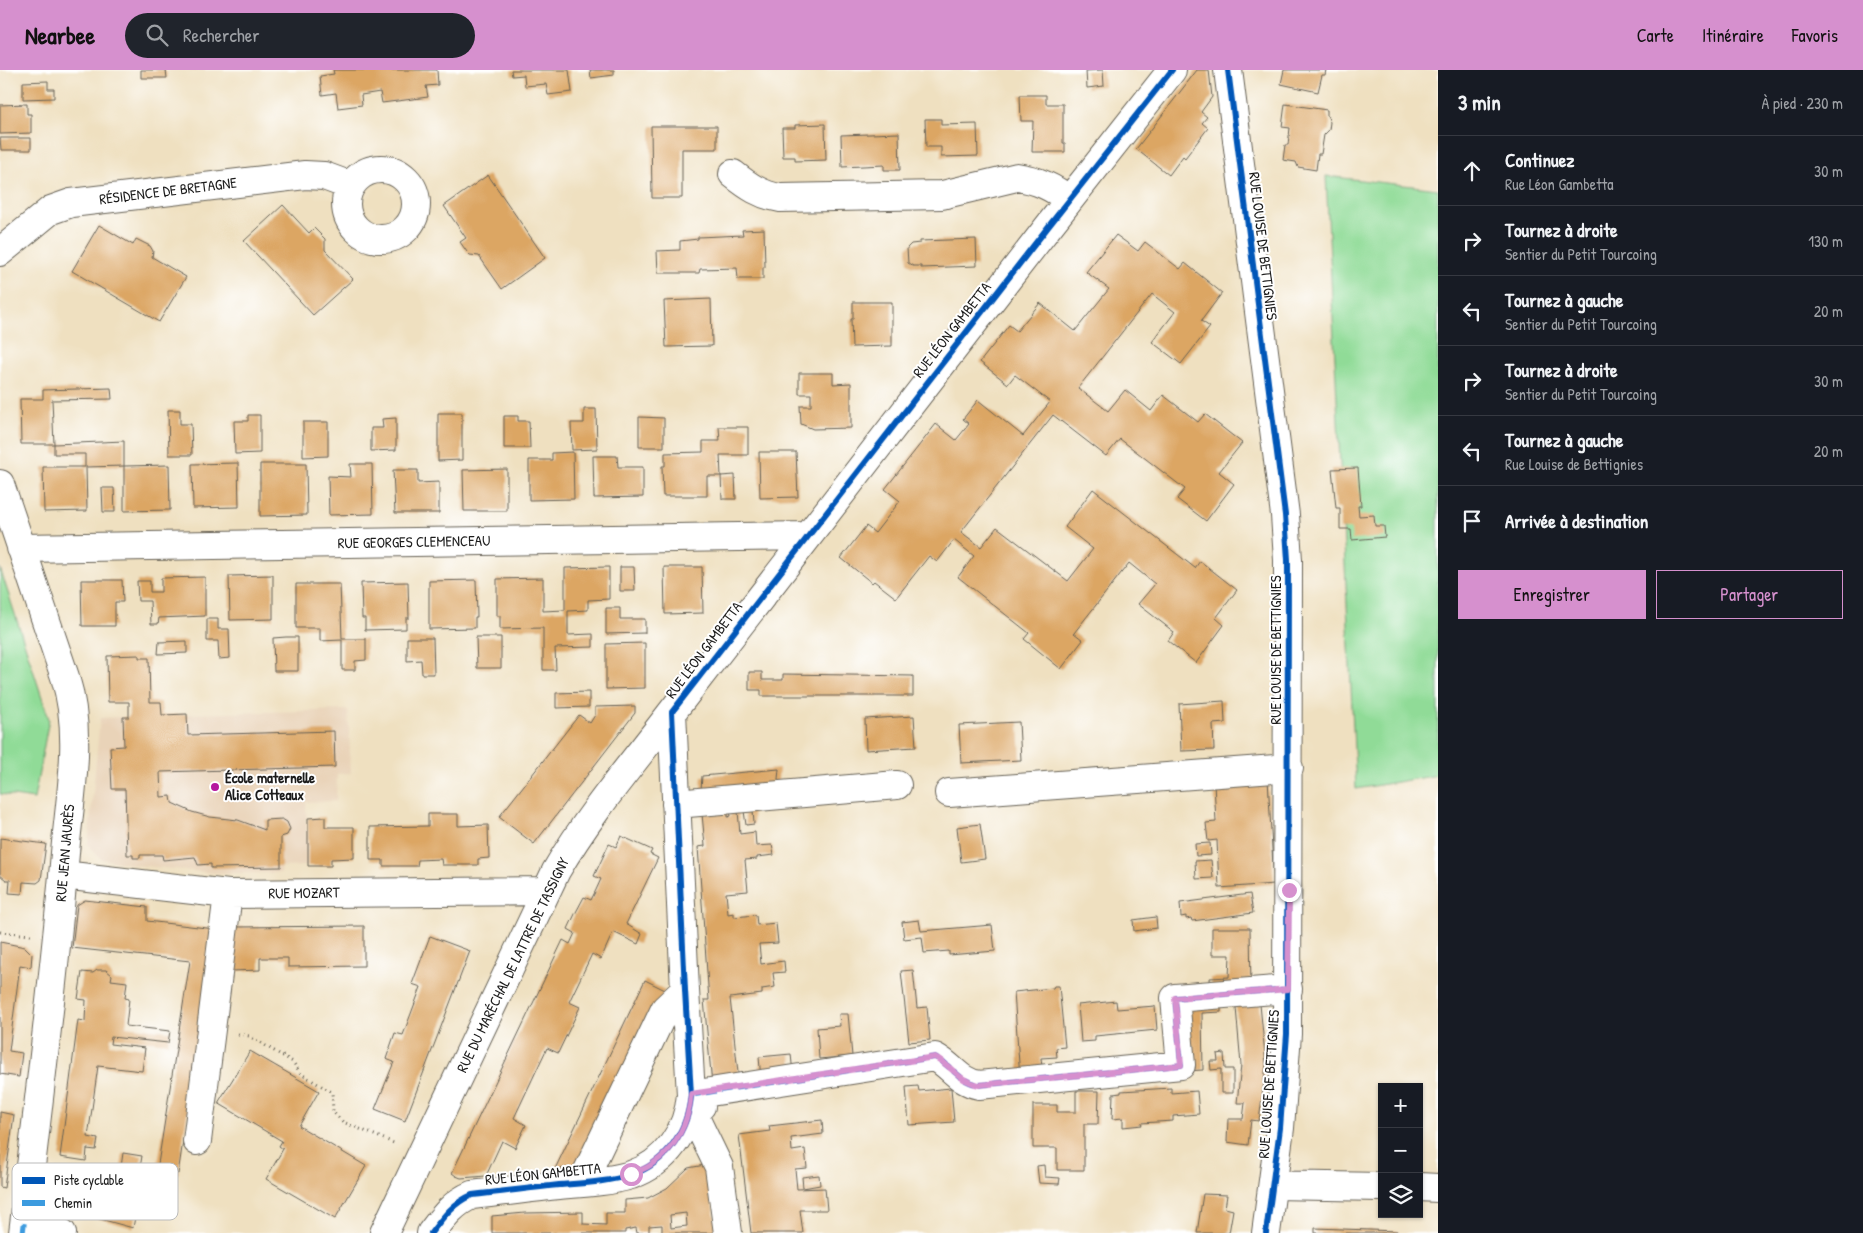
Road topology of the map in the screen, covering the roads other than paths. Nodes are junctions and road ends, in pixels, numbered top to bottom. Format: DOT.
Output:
graph roads {
  1 [pos="1172,70"];
  2 [pos="1228,70"];
  3 [pos="732,174"];
  4 [pos="351,186"];
  5 [pos="1069,200"];
  6 [pos="0,252"];
  7 [pos="0,484"];
  8 [pos="808,536"];
  9 [pos="21,548"];
  10 [pos="672,712"];
  11 [pos="1289,768"];
  12 [pos="897,785"];
  13 [pos="949,793"];
  14 [pos="676,804"];
  15 [pos="63,875"];
  16 [pos="546,891"];
  17 [pos="228,894"];
  18 [pos="1288,989"];
  19 [pos="684,990"];
  20 [pos="915,1074"];
  21 [pos="691,1101"];
  22 [pos="197,1141"];
  23 [pos="31,1163"];
  24 [pos="582,1183"];
  25 [pos="1273,1185"];
  26 [pos="1378,1187"];
  27 [pos="1423,1188"];
  28 [pos="1438,1188"];
  29 [pos="24,1225"];
  30 [pos="62,1233"];
  31 [pos="384,1233"];
  32 [pos="431,1233"];
  33 [pos="728,1233"];
  34 [pos="1266,1233"];
  1 -- 5 [label="street, RUE LÉON GAMBETTA"];
  2 -- 11 [label="street, RUE LOUISE DE BETTIGNIES"];
  3 -- 5 [label="street"];
  4 -- 6 [label="street, RÉSIDENCE DE BRETAGNE"];
  5 -- 8 [label="street, RUE LÉON GAMBETTA"];
  7 -- 9 [label="street, RUE JEAN JAURÈS"];
  8 -- 9 [label="street, RUE GEORGES CLEMENCEAU"];
  8 -- 10 [label="street, RUE LÉON GAMBETTA"];
  9 -- 15 [label="street, RUE JEAN JAURÈS"];
  10 -- 14 [label="street, RUE LÉON GAMBETTA"];
  10 -- 16 [label="street, RUE DU MARÉCHAL DE LATTRE DE TASSIGNY"];
  11 -- 13 [label="street"];
  11 -- 18 [label="street, RUE LOUISE DE BETTIGNIES"];
  12 -- 14 [label="street"];
  14 -- 19 [label="street, RUE LÉON GAMBETTA"];
  15 -- 17 [label="street, RUE MOZART"];
  15 -- 23 [label="street, RUE JEAN JAURÈS"];
  16 -- 17 [label="street, RUE MOZART"];
  16 -- 31 [label="street, RUE DU MARÉCHAL DE LATTRE DE TASSIGNY"];
  17 -- 22 [label="street"];
  18 -- 21 [label="street"];
  18 -- 25 [label="street, RUE LOUISE DE BETTIGNIES"];
  19 -- 21 [label="street, RUE LÉON GAMBETTA"];
  19 -- 24 [label="street"];
  20 -- 21 [label="street"];
  21 -- 24 [label="street, RUE LÉON GAMBETTA"];
  21 -- 33 [label="street"];
  24 -- 32 [label="street, RUE LÉON GAMBETTA"];
  25 -- 26 [label="street"];
  25 -- 34 [label="street, RUE LOUISE DE BETTIGNIES"];
  27 -- 28 [label="street"];
  29 -- 30 [label="street"];
}
